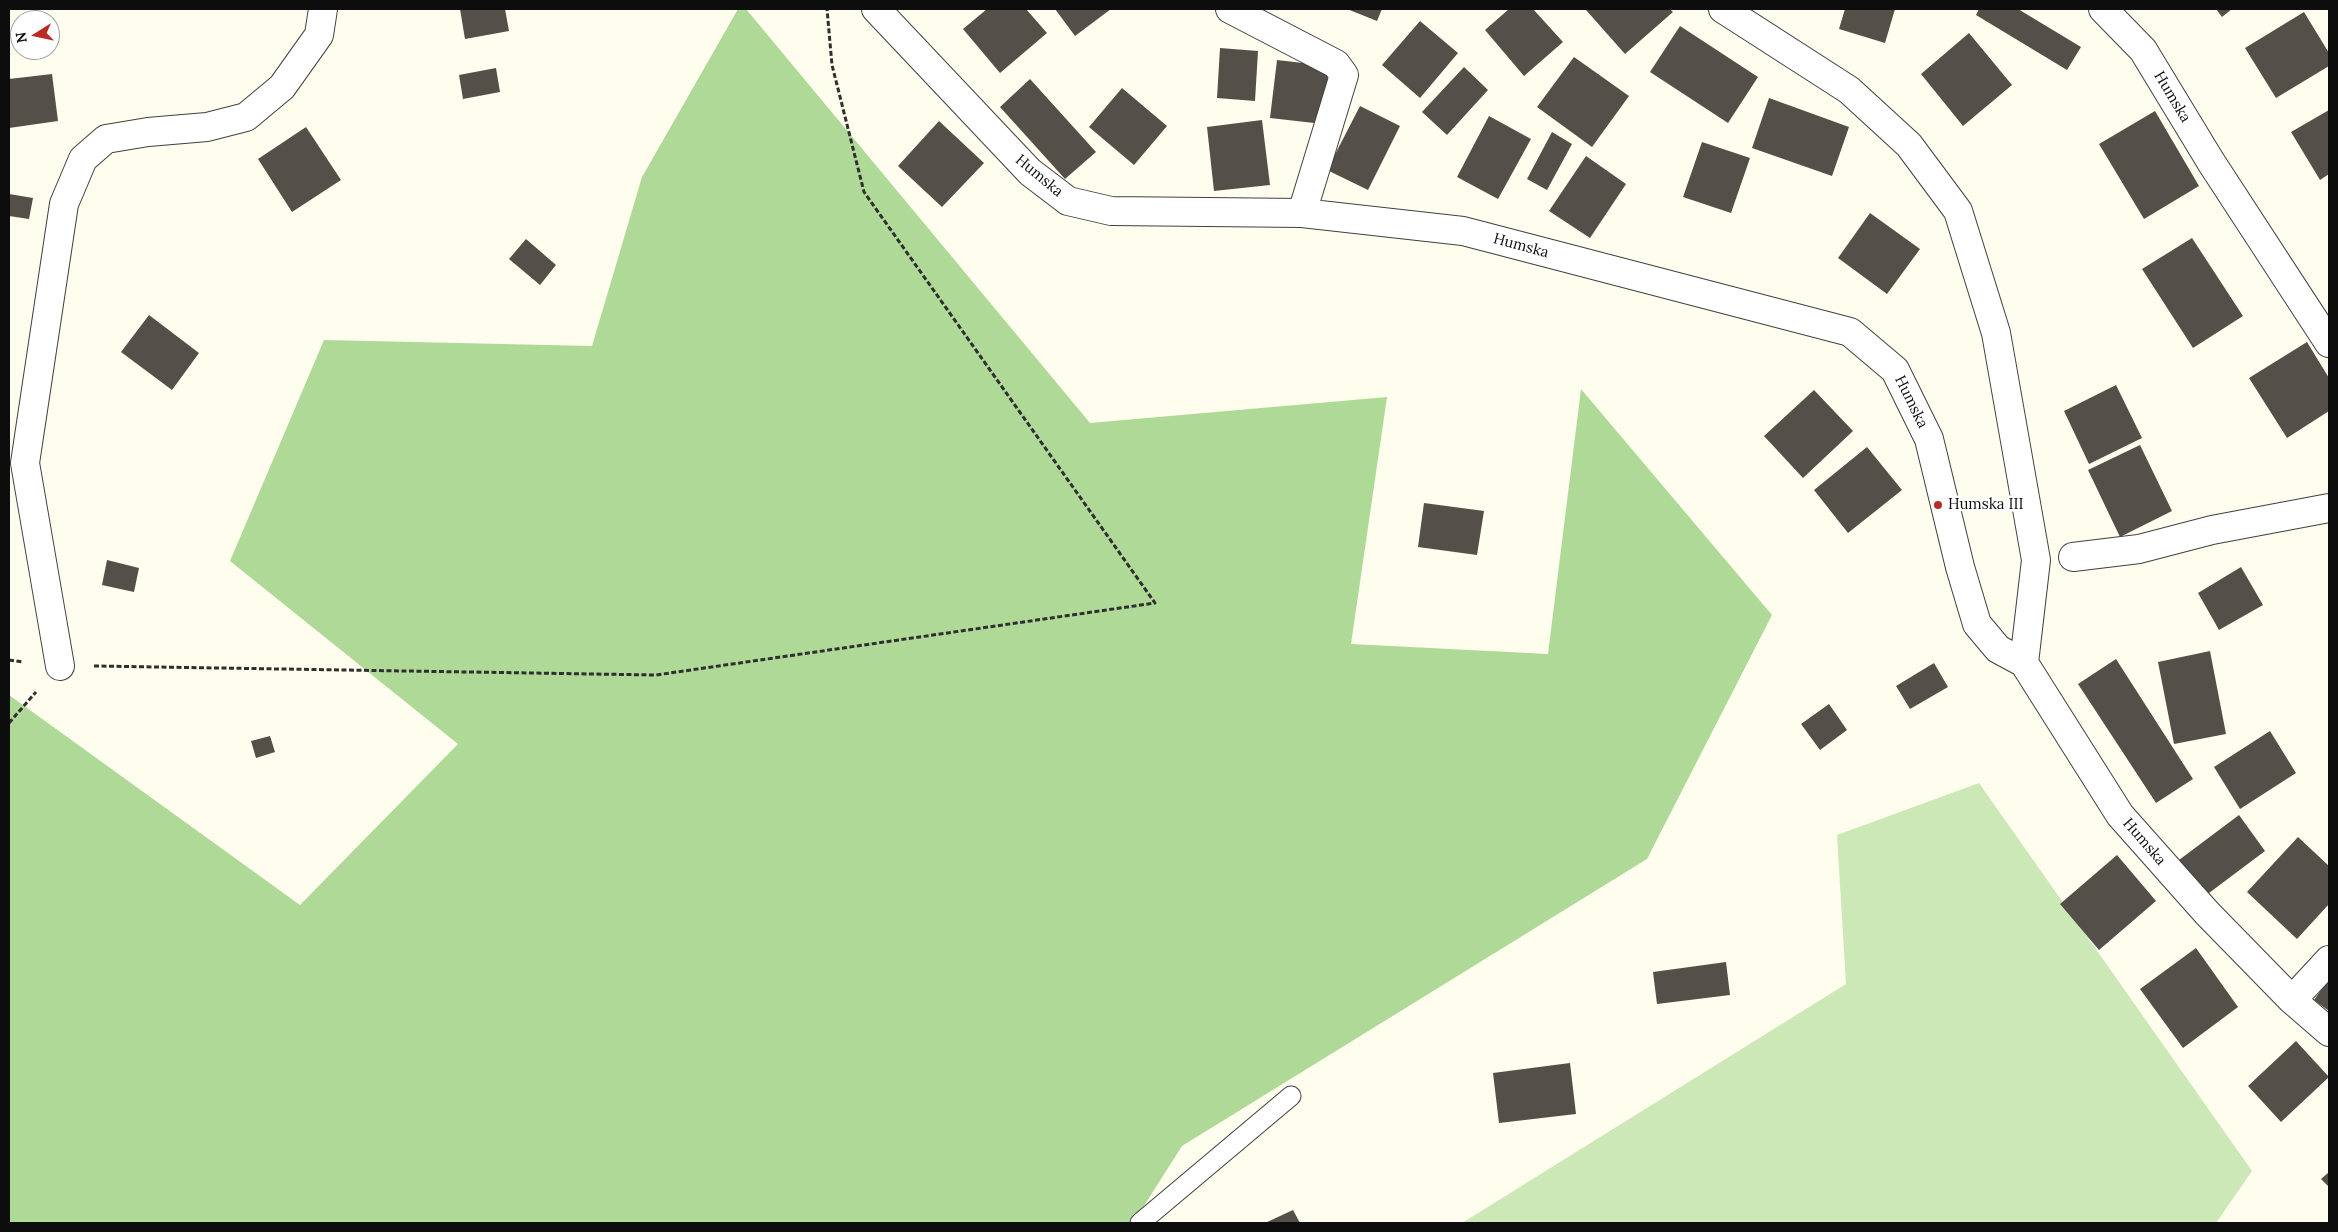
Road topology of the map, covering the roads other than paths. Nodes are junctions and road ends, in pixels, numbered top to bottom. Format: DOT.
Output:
graph roads {
  1 [pos="323,9"];
  2 [pos="876,9"];
  3 [pos="1230,9"];
  4 [pos="1723,9"];
  5 [pos="2103,9"];
  6 [pos="1302,213"];
  7 [pos="2329,343"];
  8 [pos="2329,508"];
  9 [pos="2074,557"];
  10 [pos="2024,663"];
  11 [pos="60,666"];
  12 [pos="2329,960"];
  13 [pos="2292,1000"];
  14 [pos="2329,1032"];
  15 [pos="1291,1096"];
  16 [pos="1140,1223"];
  1 -- 11 [label="street"];
  2 -- 6 [label="street, Humska"];
  3 -- 6 [label="street"];
  4 -- 10 [label="street"];
  5 -- 7 [label="street, Humska"];
  6 -- 10 [label="street, Humska"];
  8 -- 9 [label="street"];
  10 -- 13 [label="street, Humska"];
  12 -- 13 [label="street"];
  13 -- 14 [label="street, Humska"];
  15 -- 16 [label="lane"];
}
